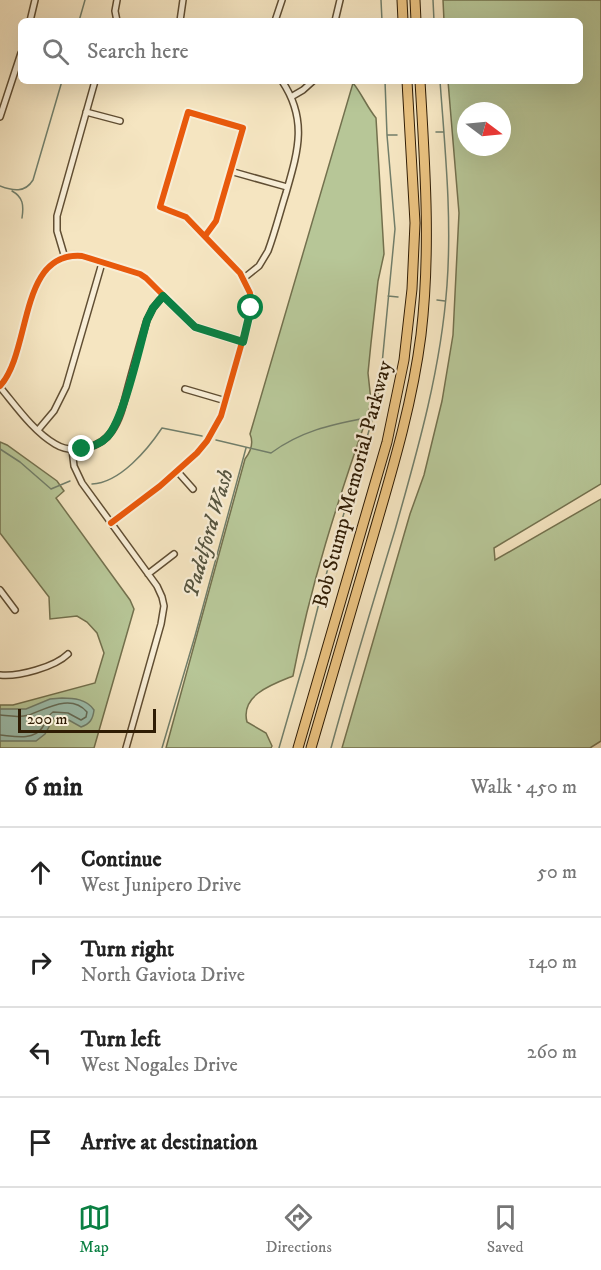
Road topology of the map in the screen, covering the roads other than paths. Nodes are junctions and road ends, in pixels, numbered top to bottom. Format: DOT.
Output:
graph roads {
  1 [pos="35,0"];
  2 [pos="117,0"];
  3 [pos="183,0"];
  4 [pos="282,0"];
  5 [pos="340,0"];
  6 [pos="402,0"];
  7 [pos="415,0"];
  8 [pos="31,18"];
  9 [pos="117,18"];
  10 [pos="180,18"];
  11 [pos="276,18"];
  12 [pos="336,18"];
  13 [pos="403,18"];
  14 [pos="416,18"];
  15 [pos="18,62"];
  16 [pos="94,84"];
  17 [pos="284,84"];
  18 [pos="310,84"];
  19 [pos="407,84"];
  20 [pos="420,84"];
  21 [pos="291,97"];
  22 [pos="86,112"];
  23 [pos="0,117"];
  24 [pos="120,121"];
  25 [pos="230,171"];
  26 [pos="287,188"];
  27 [pos="205,236"];
  28 [pos="65,258"];
  29 [pos="102,262"];
  30 [pos="244,278"];
  31 [pos="163,296"];
  32 [pos="243,342"];
  33 [pos="0,387"];
  34 [pos="185,389"];
  35 [pos="226,401"];
  36 [pos="38,430"];
  37 [pos="72,449"];
  38 [pos="177,471"];
  39 [pos="194,489"];
  40 [pos="111,523"];
  41 [pos="174,555"];
  42 [pos="148,574"];
  43 [pos="0,590"];
  44 [pos="15,610"];
  45 [pos="68,654"];
  46 [pos="0,675"];
  47 [pos="126,748"];
  48 [pos="298,748"];
  49 [pos="311,748"];
  1 -- 8 [label="street"];
  2 -- 9 [label="street"];
  3 -- 10 [label="street"];
  4 -- 11 [label="street"];
  5 -- 12 [label="street"];
  6 -- 13 [label="highway"];
  7 -- 14 [label="highway"];
  15 -- 23 [label="street"];
  16 -- 22 [label="street"];
  17 -- 21 [label="street"];
  18 -- 21 [label="street"];
  19 -- 48 [label="highway, Bob Stump Memorial Parkway"];
  20 -- 49 [label="highway, Bob Stump Memorial Parkway"];
  21 -- 26 [label="street"];
  22 -- 24 [label="street"];
  22 -- 28 [label="street"];
  25 -- 26 [label="street"];
  25 -- 27 [label="street"];
  25 -- 27 [label="street"];
  26 -- 30 [label="street"];
  27 -- 30 [label="street"];
  28 -- 29 [label="street"];
  28 -- 33 [label="street"];
  29 -- 31 [label="street"];
  29 -- 36 [label="street"];
  30 -- 32 [label="street"];
  31 -- 32 [label="street"];
  31 -- 37 [label="street"];
  32 -- 35 [label="street"];
  33 -- 36 [label="street"];
  34 -- 35 [label="street"];
  35 -- 38 [label="street"];
  36 -- 37 [label="street"];
  37 -- 40 [label="street"];
  38 -- 39 [label="street"];
  38 -- 40 [label="street"];
  40 -- 42 [label="street"];
  41 -- 42 [label="street"];
  42 -- 47 [label="street"];
  43 -- 44 [label="street"];
  45 -- 46 [label="street"];
}
